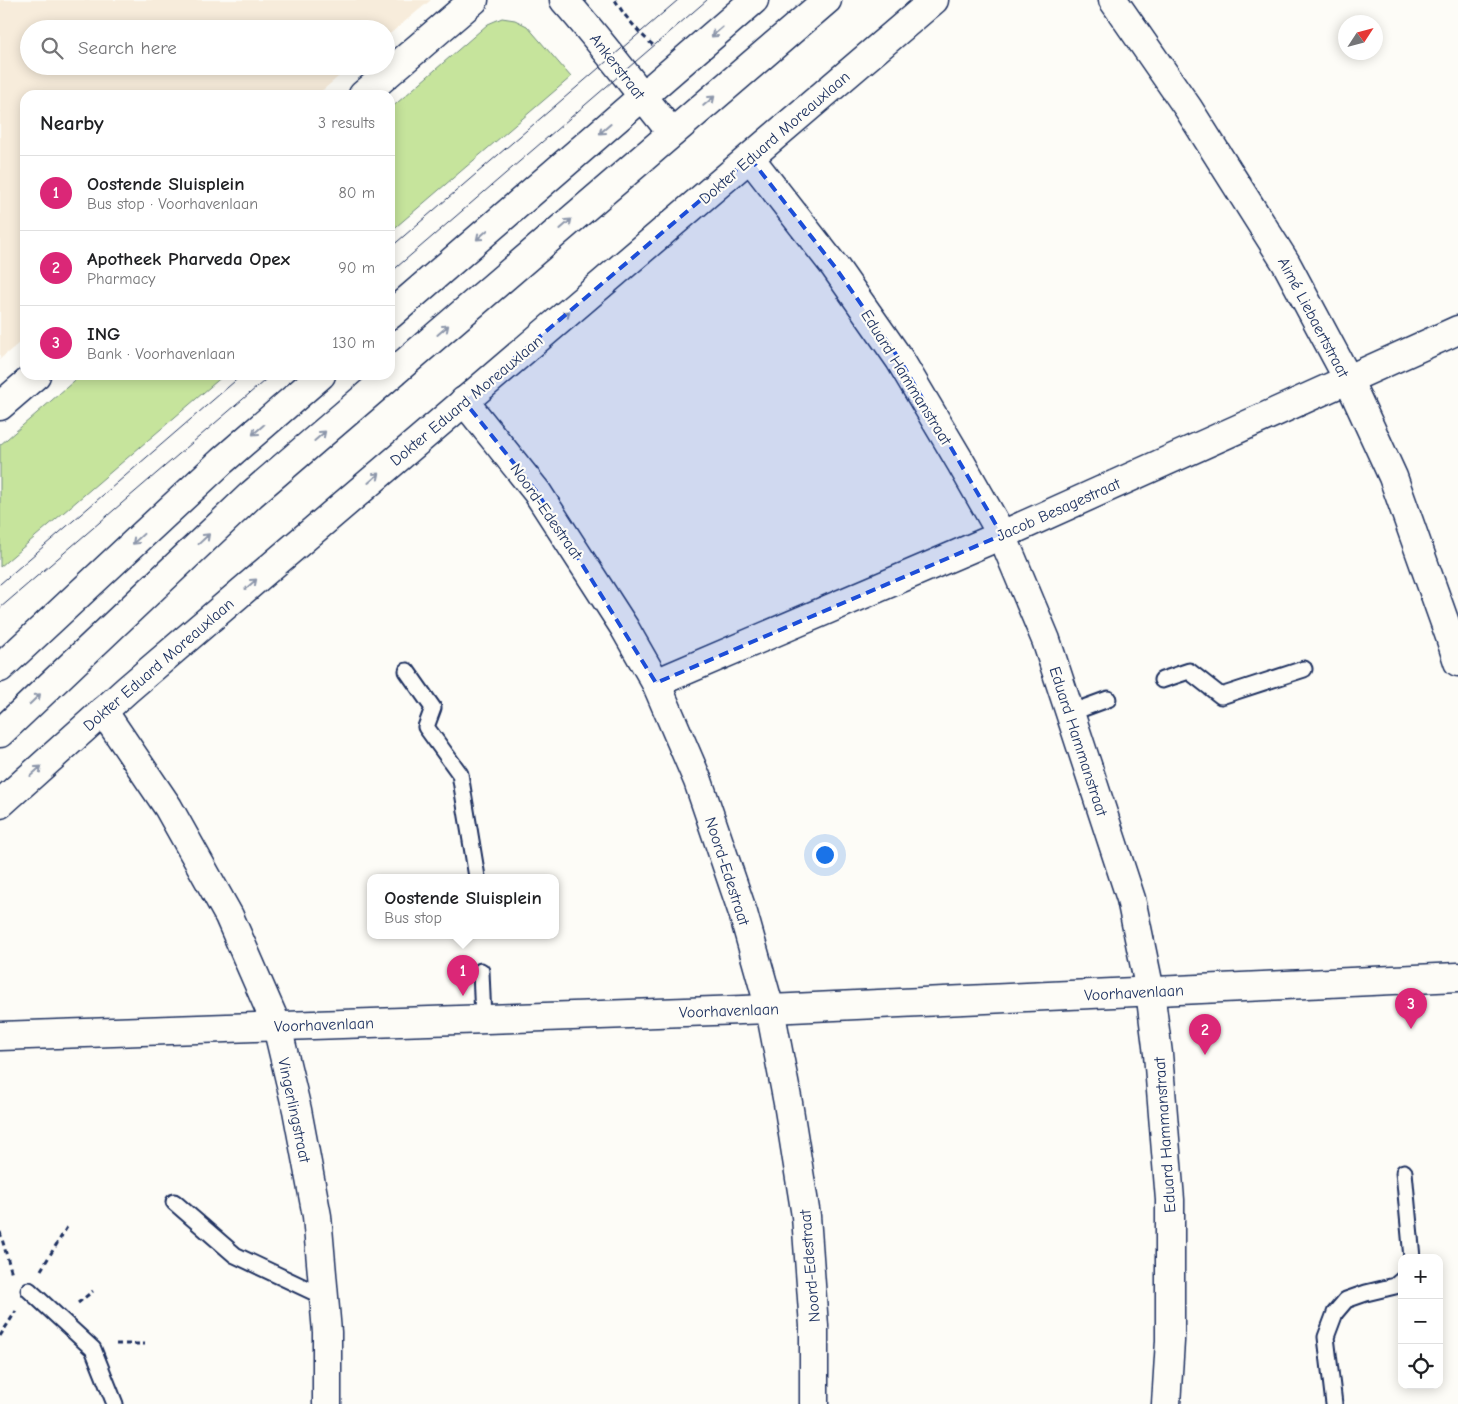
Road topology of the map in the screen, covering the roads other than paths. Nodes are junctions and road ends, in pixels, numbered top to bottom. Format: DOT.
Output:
graph roads {
  1 [pos="474,0"];
  2 [pos="564,0"];
  3 [pos="754,0"];
  4 [pos="827,0"];
  5 [pos="934,0"];
  6 [pos="1113,0"];
  7 [pos="395,68"];
  8 [pos="386,75"];
  9 [pos="369,90"];
  10 [pos="642,97"];
  11 [pos="672,133"];
  12 [pos="750,158"];
  13 [pos="395,311"];
  14 [pos="1458,330"];
  15 [pos="395,371"];
  16 [pos="1348,379"];
  17 [pos="30,380"];
  18 [pos="315,380"];
  19 [pos="385,380"];
  20 [pos="464,401"];
  21 [pos="0,406"];
  22 [pos="1002,535"];
  23 [pos="1458,662"];
  24 [pos="0,668"];
  25 [pos="1304,669"];
  26 [pos="407,671"];
  27 [pos="1162,680"];
  28 [pos="656,683"];
  29 [pos="1108,699"];
  30 [pos="103,711"];
  31 [pos="1070,713"];
  32 [pos="0,733"];
  33 [pos="0,804"];
  34 [pos="477,874"];
  35 [pos="482,971"];
  36 [pos="1458,977"];
  37 [pos="1150,991"];
  38 [pos="770,1009"];
  39 [pos="483,1019"];
  40 [pos="277,1026"];
  41 [pos="0,1036"];
  42 [pos="1404,1172"];
  43 [pos="174,1202"];
  44 [pos="1412,1254"];
  45 [pos="1398,1283"];
  46 [pos="30,1290"];
  47 [pos="324,1297"];
  48 [pos="115,1404"];
  49 [pos="328,1404"];
  50 [pos="814,1404"];
  51 [pos="1166,1404"];
  52 [pos="1334,1404"];
  1 -- 7 [label="street"];
  2 -- 10 [label="street, Ankerstraat"];
  3 -- 10 [label="street, one-way"];
  11 -- 4 [label="street, one-way"];
  5 -- 12 [label="street, Dokter Eduard Moreauxlaan"];
  6 -- 16 [label="street, Aimé Liebaertstraat"];
  8 -- 9 [label="street"];
  10 -- 11 [label="street, Ankerstraat"];
  10 -- 13 [label="street, one-way"];
  15 -- 11 [label="street, one-way"];
  20 -- 12 [label="street, Dokter Eduard Moreauxlaan, one-way"];
  12 -- 22 [label="street, Eduard Hammanstraat"];
  14 -- 16 [label="street, Jacob Besagestraat"];
  16 -- 22 [label="street, Jacob Besagestraat"];
  16 -- 23 [label="street, Aimé Liebaertstraat"];
  17 -- 21 [label="street"];
  18 -- 24 [label="street, one-way"];
  32 -- 19 [label="street, one-way"];
  20 -- 28 [label="street, Noord-Edestraat"];
  30 -- 20 [label="street, Dokter Eduard Moreauxlaan, one-way"];
  22 -- 28 [label="street, Jacob Besagestraat"];
  22 -- 31 [label="street, Eduard Hammanstraat"];
  25 -- 27 [label="lane"];
  26 -- 34 [label="lane"];
  28 -- 38 [label="street, Noord-Edestraat"];
  29 -- 31 [label="lane"];
  33 -- 30 [label="street, Dokter Eduard Moreauxlaan, one-way"];
  30 -- 40 [label="street, Vingerlingstraat"];
  31 -- 37 [label="street, Eduard Hammanstraat"];
  35 -- 39 [label="lane"];
  36 -- 37 [label="street, Voorhavenlaan"];
  37 -- 38 [label="street, Voorhavenlaan"];
  37 -- 51 [label="street, Eduard Hammanstraat"];
  38 -- 39 [label="street, Voorhavenlaan"];
  38 -- 50 [label="street, Noord-Edestraat"];
  39 -- 40 [label="street, Voorhavenlaan"];
  40 -- 41 [label="street, Voorhavenlaan"];
  40 -- 47 [label="street, Vingerlingstraat"];
  42 -- 44 [label="lane"];
  43 -- 47 [label="lane"];
  45 -- 52 [label="lane"];
  46 -- 48 [label="lane"];
  47 -- 49 [label="street, Vingerlingstraat"];
}
